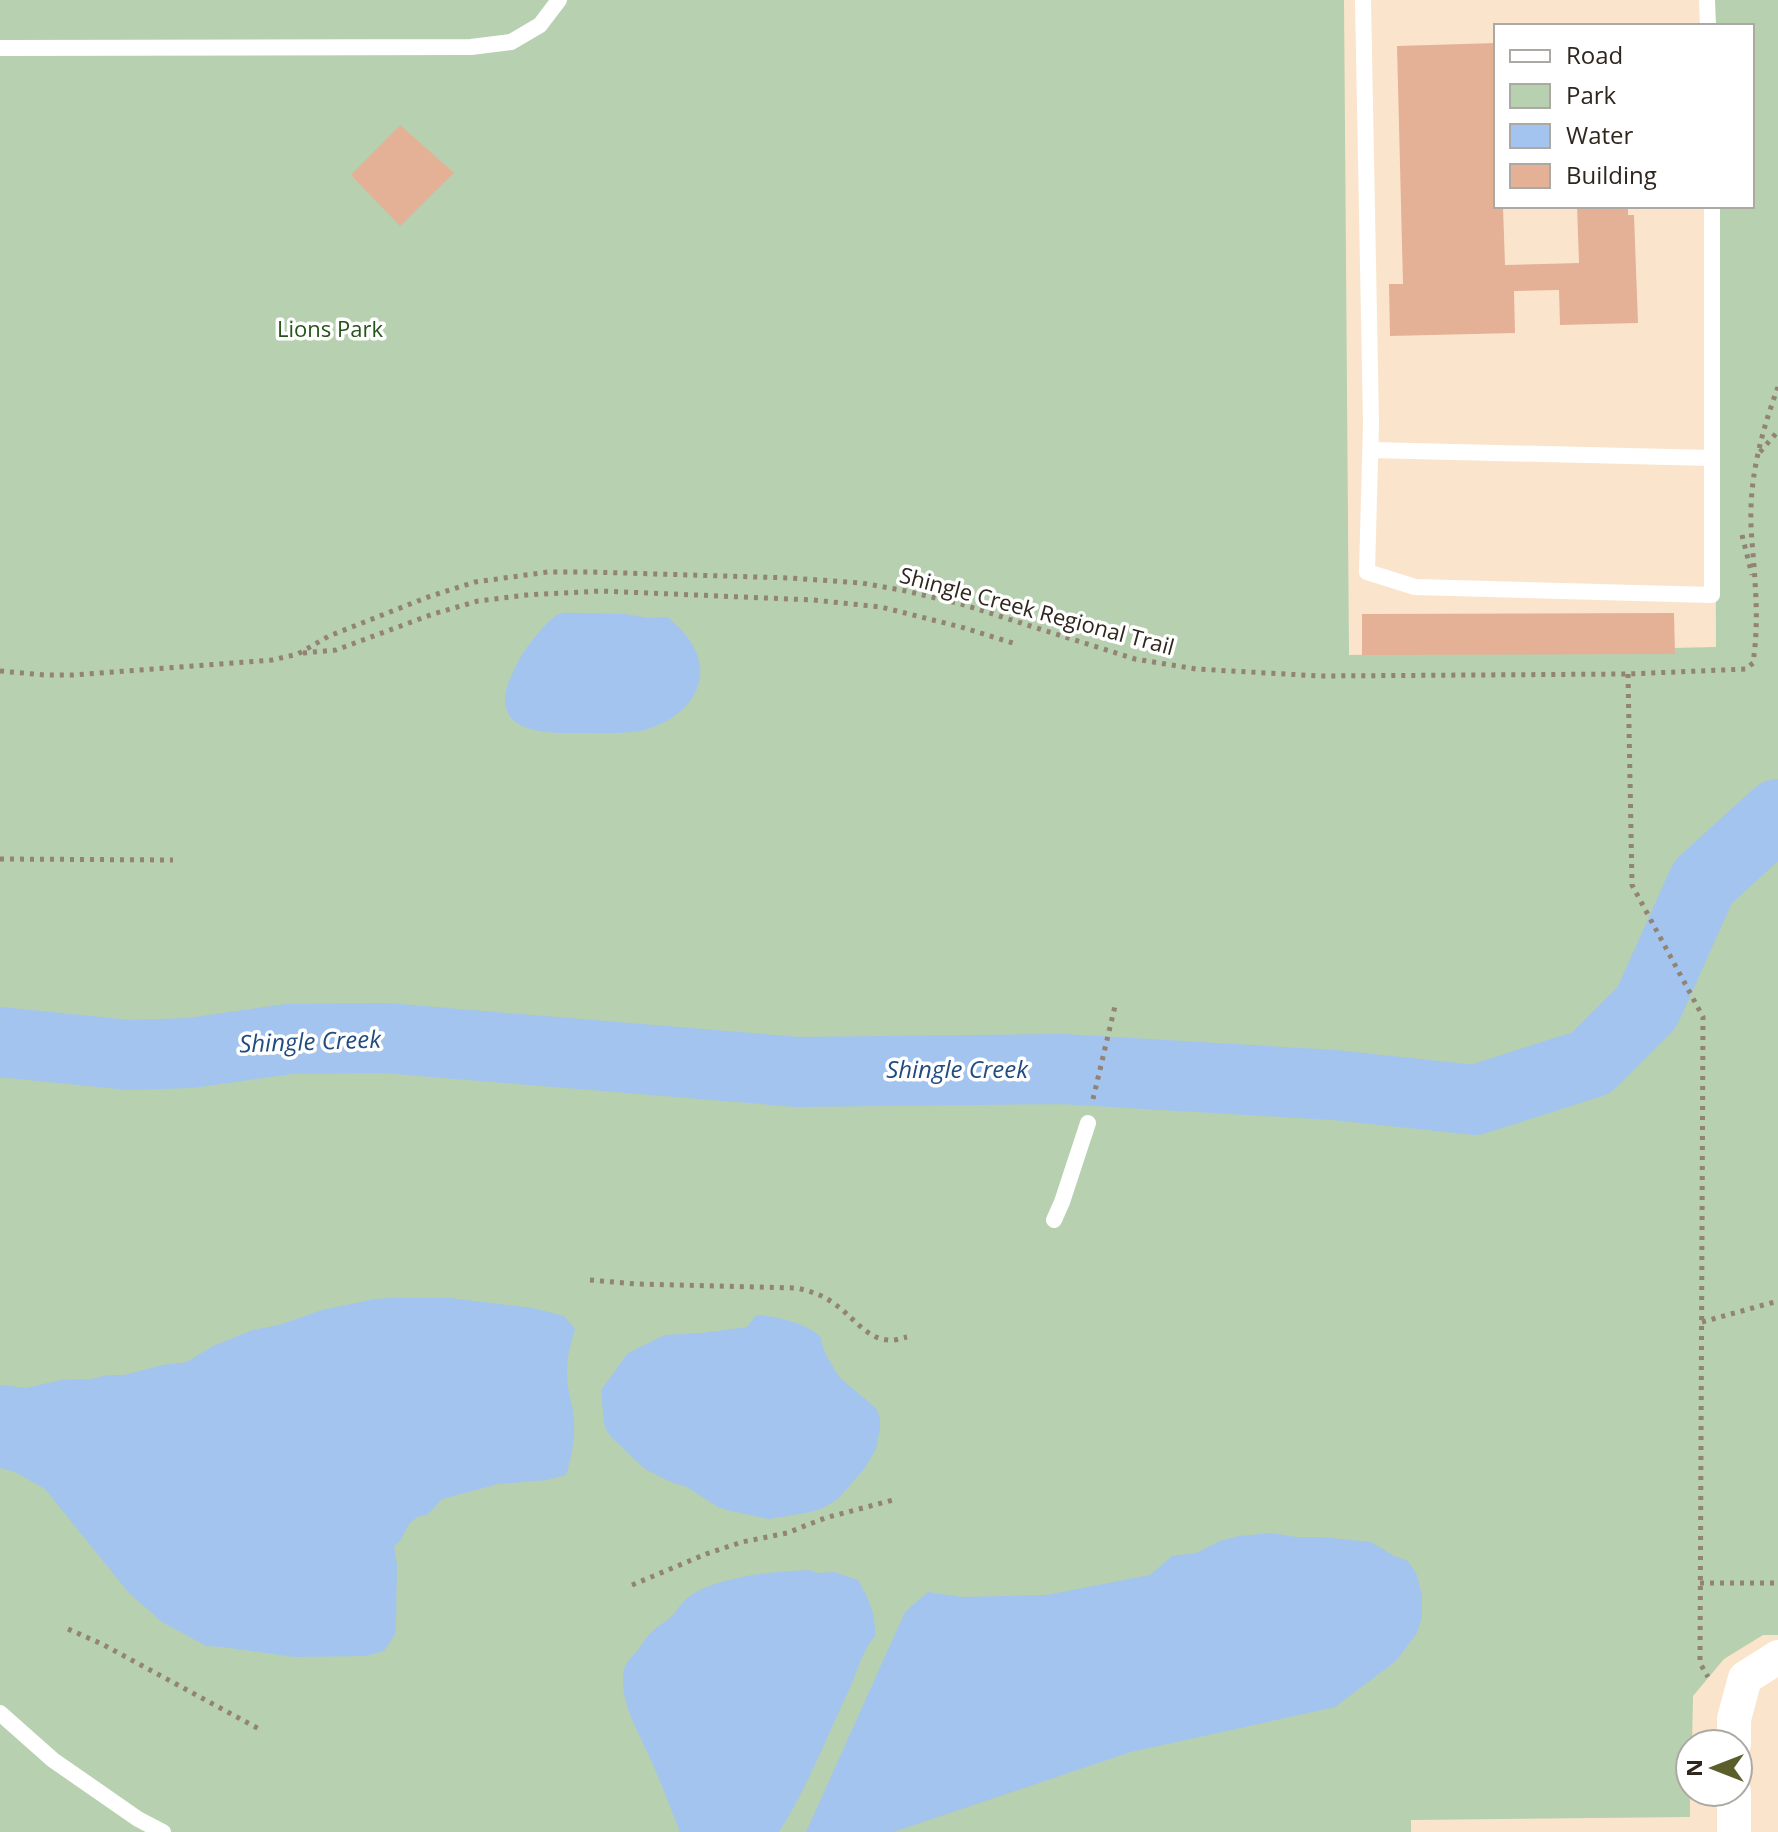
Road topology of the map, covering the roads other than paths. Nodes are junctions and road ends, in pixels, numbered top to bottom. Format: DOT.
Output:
graph roads {
  1 [pos="559,0"];
  2 [pos="1363,0"];
  3 [pos="1707,0"];
  4 [pos="1708,24"];
  5 [pos="0,48"];
  6 [pos="1712,208"];
  7 [pos="1371,450"];
  8 [pos="1712,458"];
  9 [pos="1088,1123"];
  10 [pos="1054,1220"];
  11 [pos="1778,1657"];
  12 [pos="0,1713"];
  13 [pos="1735,1728"];
  14 [pos="1734,1808"];
  15 [pos="163,1832"];
  16 [pos="1734,1832"];
  1 -- 5 [label="lane"];
  2 -- 7 [label="lane"];
  3 -- 4 [label="lane"];
  6 -- 8 [label="lane"];
  7 -- 8 [label="lane"];
  7 -- 8 [label="lane"];
  9 -- 10 [label="lane"];
  11 -- 13 [label="street"];
  12 -- 15 [label="lane"];
  14 -- 16 [label="street"];
}
